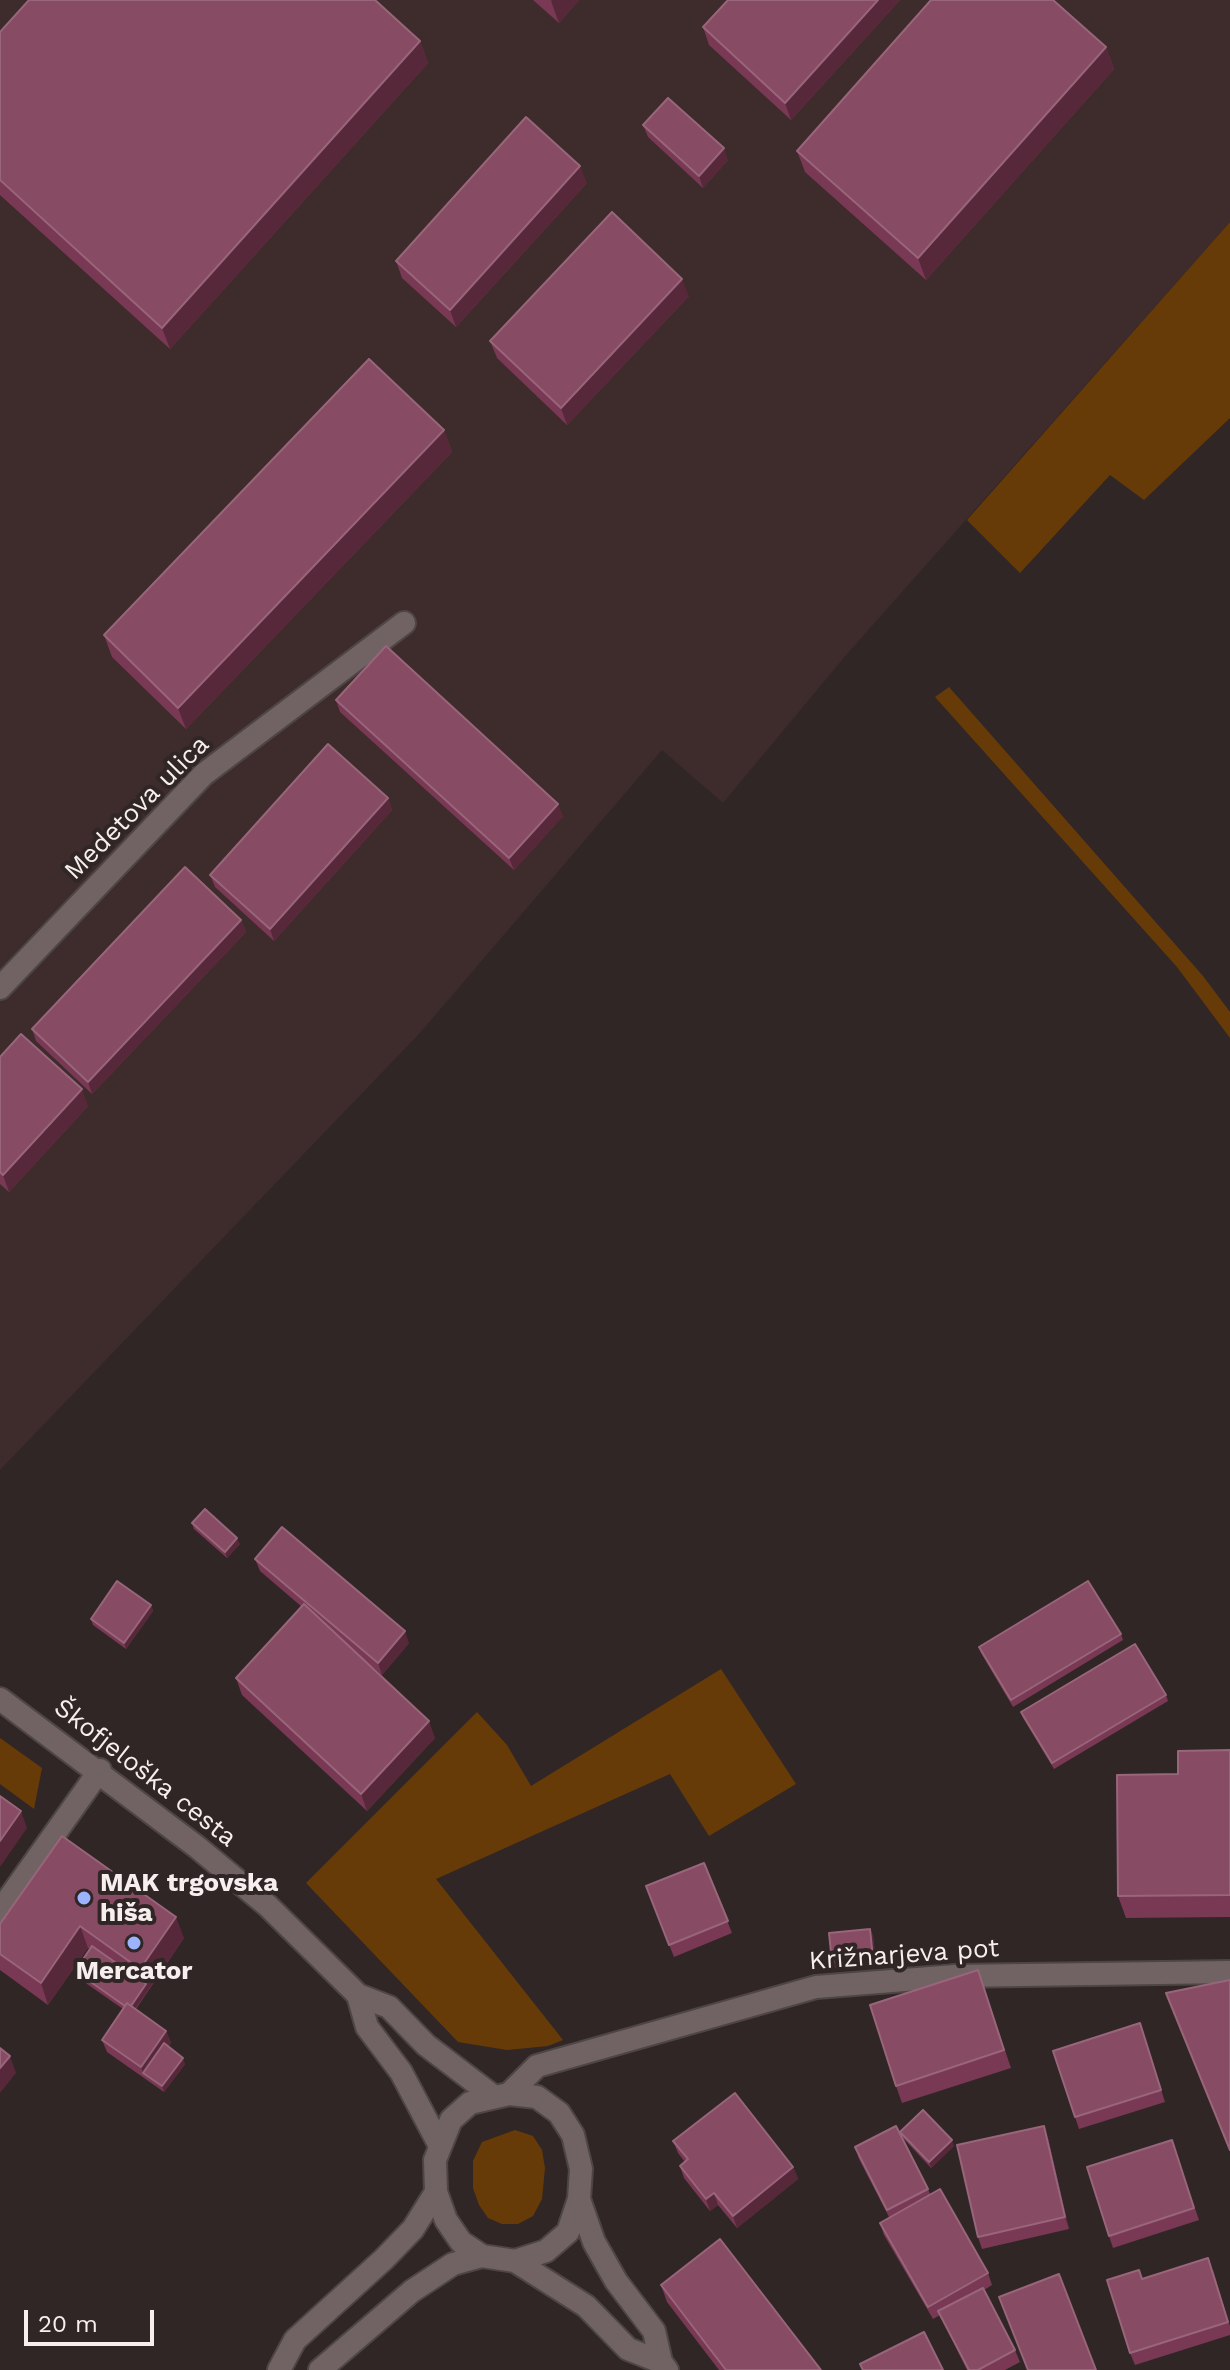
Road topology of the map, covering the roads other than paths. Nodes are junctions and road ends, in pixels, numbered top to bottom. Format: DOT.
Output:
graph roads {
  1 [pos="404,623"];
  2 [pos="0,988"];
  3 [pos="0,1699"];
  4 [pos="100,1770"];
  5 [pos="0,1911"];
  6 [pos="1230,1972"];
  7 [pos="358,1995"];
  8 [pos="501,2095"];
  9 [pos="439,2144"];
  10 [pos="436,2192"];
  11 [pos="579,2199"];
  12 [pos="482,2256"];
  13 [pos="515,2261"];
  14 [pos="664,2366"];
  15 [pos="279,2370"];
  16 [pos="320,2370"];
  1 -- 2 [label="street, Medetova ulica"];
  3 -- 4 [label="street, Škofjeloška cesta"];
  4 -- 5 [label="street"];
  4 -- 7 [label="street, Škofjeloška cesta"];
  6 -- 8 [label="street, Križnarjeva pot"];
  7 -- 8 [label="street, Škofjeloška cesta"];
  7 -- 9 [label="street, Škofjeloška cesta"];
  8 -- 9 [label="street"];
  8 -- 11 [label="street"];
  9 -- 10 [label="street"];
  10 -- 12 [label="street"];
  10 -- 15 [label="street"];
  11 -- 13 [label="street"];
  11 -- 14 [label="street"];
  12 -- 13 [label="street"];
  12 -- 16 [label="street"];
  13 -- 14 [label="street"];
}
